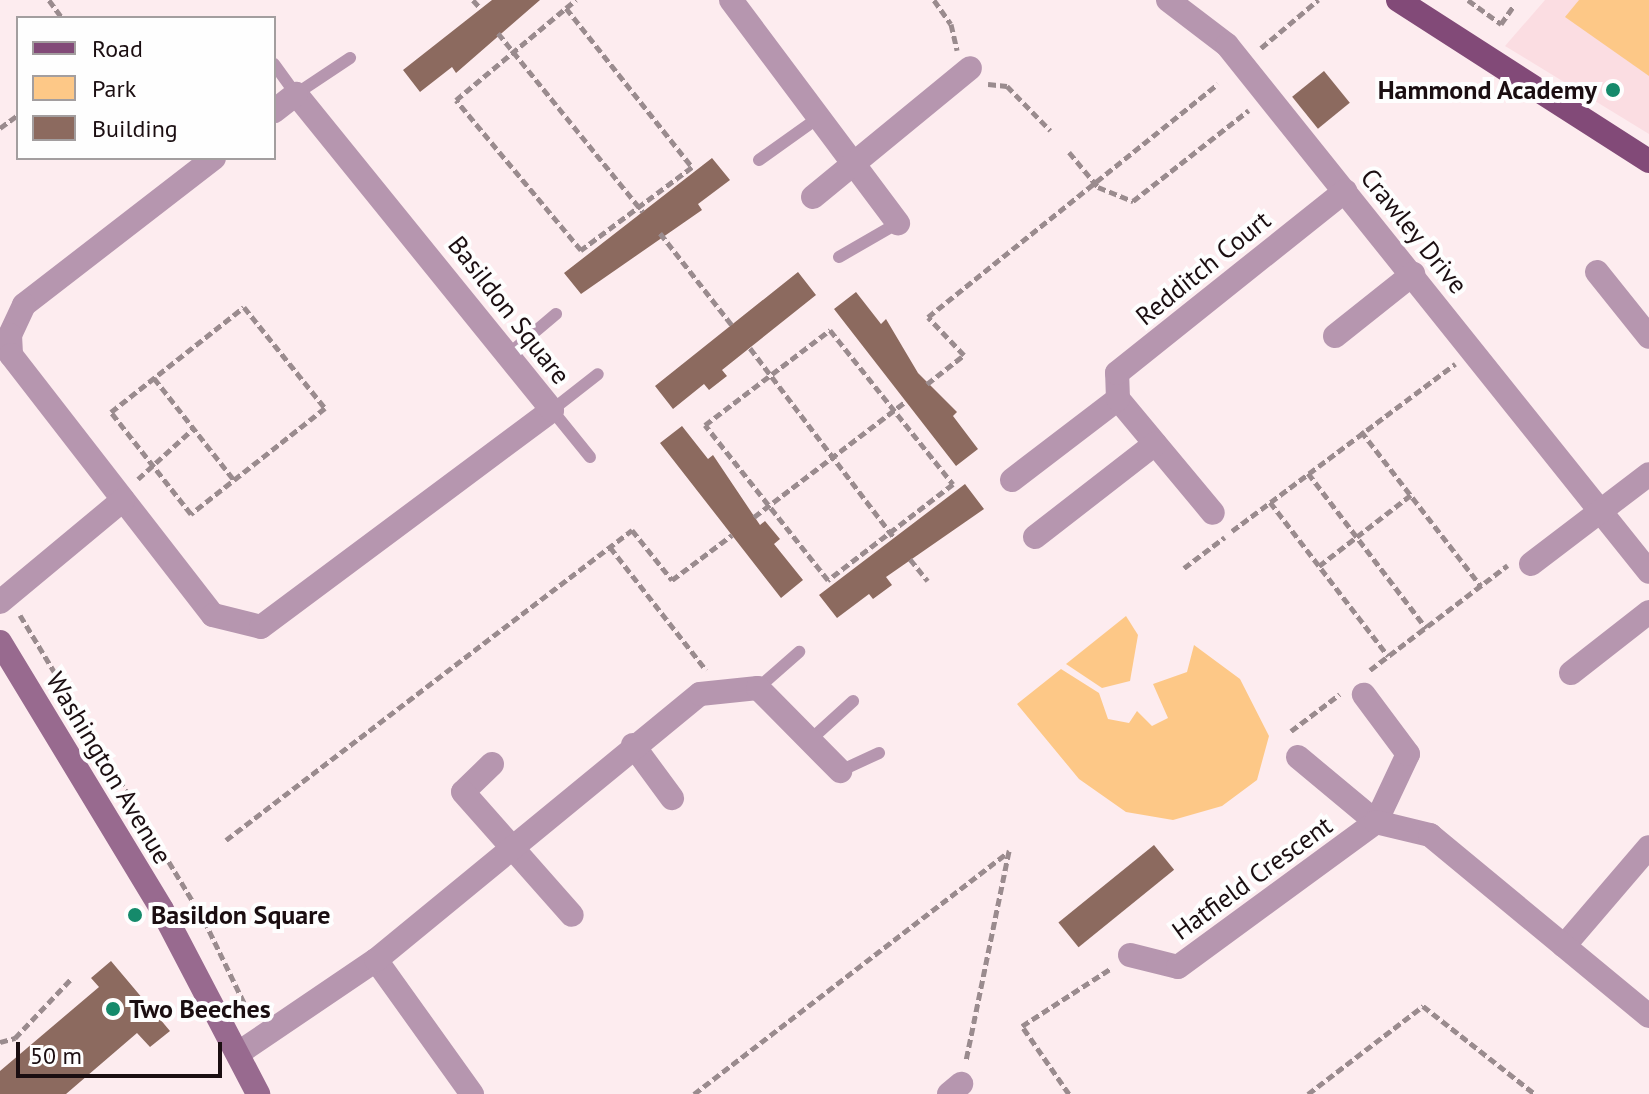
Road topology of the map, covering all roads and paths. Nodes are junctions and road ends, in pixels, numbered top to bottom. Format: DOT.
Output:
graph roads {
  1 [pos="473,0"];
  2 [pos="576,0"];
  3 [pos="1168,0"];
  4 [pos="1318,0"];
  5 [pos="1398,0"];
  6 [pos="1468,0"];
  7 [pos="736,2"];
  8 [pos="1513,7"];
  9 [pos="566,8"];
  10 [pos="481,9"];
  11 [pos="498,33"];
  12 [pos="512,51"];
  13 [pos="1251,57"];
  14 [pos="350,58"];
  15 [pos="276,67"];
  16 [pos="970,68"];
  17 [pos="1218,84"];
  18 [pos="296,94"];
  19 [pos="1268,95"];
  20 [pos="276,109"];
  21 [pos="821,116"];
  22 [pos="1069,152"];
  23 [pos="211,160"];
  24 [pos="759,160"];
  25 [pos="1649,161"];
  26 [pos="854,162"];
  27 [pos="1098,187"];
  28 [pos="1345,191"];
  29 [pos="813,197"];
  30 [pos="637,206"];
  31 [pos="643,212"];
  32 [pos="898,223"];
  33 [pos="660,233"];
  34 [pos="839,257"];
  35 [pos="1597,272"];
  36 [pos="1413,274"];
  37 [pos="556,314"];
  38 [pos="732,325"];
  39 [pos="1335,336"];
  40 [pos="1649,337"];
  41 [pos="750,348"];
  42 [pos="1475,349"];
  43 [pos="511,352"];
  44 [pos="598,374"];
  45 [pos="770,375"];
  46 [pos="154,378"];
  47 [pos="927,384"];
  48 [pos="1118,399"];
  49 [pos="906,401"];
  50 [pos="552,410"];
  51 [pos="895,410"];
  52 [pos="193,429"];
  53 [pos="1361,431"];
  54 [pos="1155,444"];
  55 [pos="590,457"];
  56 [pos="833,457"];
  57 [pos="150,462"];
  58 [pos="1308,473"];
  59 [pos="1649,474"];
  60 [pos="234,480"];
  61 [pos="1012,480"];
  62 [pos="1411,495"];
  63 [pos="123,500"];
  64 [pos="1270,502"];
  65 [pos="769,506"];
  66 [pos="1603,512"];
  67 [pos="1213,513"];
  68 [pos="754,517"];
  69 [pos="889,531"];
  70 [pos="732,535"];
  71 [pos="1357,536"];
  72 [pos="1035,537"];
  73 [pos="894,538"];
  74 [pos="610,547"];
  75 [pos="910,559"];
  76 [pos="1522,563"];
  77 [pos="1319,566"];
  78 [pos="1184,568"];
  79 [pos="1649,572"];
  80 [pos="928,581"];
  81 [pos="1481,586"];
  82 [pos="0,602"];
  83 [pos="1649,612"];
  84 [pos="1426,628"];
  85 [pos="0,642"];
  86 [pos="799,652"];
  87 [pos="1388,656"];
  88 [pos="1571,673"];
  89 [pos="1361,684"];
  90 [pos="758,688"];
  91 [pos="724,693"];
  92 [pos="853,701"];
  93 [pos="807,743"];
  94 [pos="633,745"];
  95 [pos="879,753"];
  96 [pos="1298,757"];
  97 [pos="492,764"];
  98 [pos="840,771"];
  99 [pos="672,798"];
  100 [pos="1376,822"];
  101 [pos="226,840"];
  102 [pos="508,846"];
  103 [pos="1649,847"];
  104 [pos="572,915"];
  105 [pos="1564,946"];
  106 [pos="1130,955"];
  107 [pos="376,960"];
  108 [pos="72,978"];
  109 [pos="1649,1016"];
  110 [pos="0,1042"];
  111 [pos="240,1052"];
  112 [pos="955,1089"];
  113 [pos="258,1094"];
  114 [pos="472,1094"];
  115 [pos="694,1094"];
  116 [pos="1069,1094"];
  117 [pos="1308,1094"];
  118 [pos="1535,1094"];
  1 -- 10 [label="path"];
  2 -- 9 [label="path"];
  3 -- 19 [label="street, Crawley Drive"];
  4 -- 13 [label="path"];
  5 -- 25 [label="main road"];
  6 -- 8 [label="path"];
  7 -- 21 [label="street"];
  9 -- 12 [label="path"];
  9 -- 30 [label="path"];
  11 -- 12 [label="path"];
  12 -- 30 [label="path"];
  12 -- 30 [label="path"];
  14 -- 18 [label="lane"];
  15 -- 18 [label="lane"];
  16 -- 26 [label="street"];
  17 -- 27 [label="path"];
  18 -- 20 [label="street"];
  18 -- 43 [label="street, Basildon Square"];
  19 -- 27 [label="path"];
  19 -- 28 [label="street, Crawley Drive"];
  21 -- 24 [label="lane"];
  21 -- 26 [label="street"];
  22 -- 27 [label="path"];
  23 -- 63 [label="street, Basildon Square"];
  26 -- 29 [label="street"];
  26 -- 32 [label="street"];
  27 -- 47 [label="path"];
  28 -- 36 [label="street, Crawley Drive"];
  28 -- 48 [label="street, Redditch Court"];
  30 -- 31 [label="path"];
  32 -- 34 [label="lane"];
  33 -- 38 [label="path"];
  35 -- 40 [label="street"];
  36 -- 39 [label="street"];
  36 -- 42 [label="street, Crawley Drive"];
  37 -- 43 [label="lane"];
  41 -- 45 [label="path"];
  42 -- 53 [label="path"];
  42 -- 66 [label="street, Crawley Drive"];
  43 -- 50 [label="street, Basildon Square"];
  44 -- 50 [label="lane"];
  45 -- 51 [label="path"];
  45 -- 56 [label="path"];
  45 -- 65 [label="path"];
  46 -- 52 [label="path"];
  46 -- 57 [label="path"];
  46 -- 60 [label="path"];
  48 -- 54 [label="street"];
  48 -- 61 [label="street"];
  49 -- 51 [label="path"];
  50 -- 55 [label="lane"];
  50 -- 63 [label="street, Basildon Square"];
  51 -- 56 [label="path"];
  51 -- 69 [label="path"];
  52 -- 57 [label="path"];
  52 -- 60 [label="path"];
  53 -- 58 [label="path"];
  53 -- 62 [label="path"];
  54 -- 67 [label="street"];
  54 -- 72 [label="street"];
  56 -- 65 [label="path"];
  56 -- 69 [label="path"];
  57 -- 60 [label="path"];
  58 -- 64 [label="path"];
  58 -- 71 [label="path"];
  59 -- 66 [label="street"];
  62 -- 71 [label="path"];
  62 -- 81 [label="path"];
  63 -- 82 [label="street"];
  64 -- 77 [label="path"];
  64 -- 78 [label="path"];
  65 -- 68 [label="path"];
  65 -- 69 [label="path"];
  66 -- 76 [label="street"];
  66 -- 79 [label="street, Crawley Drive"];
  69 -- 73 [label="path"];
  70 -- 74 [label="path"];
  71 -- 77 [label="path"];
  71 -- 84 [label="path"];
  74 -- 91 [label="path"];
  74 -- 101 [label="path"];
  75 -- 80 [label="path"];
  76 -- 81 [label="path"];
  77 -- 87 [label="path"];
  81 -- 84 [label="path"];
  83 -- 88 [label="street"];
  84 -- 87 [label="path"];
  85 -- 111 [label="street, Washington Avenue"];
  86 -- 90 [label="lane"];
  87 -- 89 [label="path"];
  89 -- 96 [label="path"];
  89 -- 100 [label="street, Hatfield Crescent"];
  90 -- 91 [label="street"];
  90 -- 93 [label="street"];
  91 -- 94 [label="street"];
  92 -- 93 [label="lane"];
  93 -- 98 [label="street"];
  94 -- 99 [label="street"];
  94 -- 102 [label="street"];
  95 -- 98 [label="lane"];
  96 -- 100 [label="street, Hatfield Crescent"];
  97 -- 102 [label="street"];
  100 -- 105 [label="street, Hatfield Crescent"];
  100 -- 106 [label="street, Hatfield Crescent"];
  102 -- 104 [label="street"];
  102 -- 107 [label="street"];
  103 -- 105 [label="street"];
  105 -- 109 [label="street, Hatfield Crescent"];
  106 -- 116 [label="path"];
  107 -- 111 [label="street"];
  107 -- 114 [label="street"];
  108 -- 110 [label="path"];
  111 -- 113 [label="street, Washington Avenue"];
  112 -- 115 [label="path"];
  117 -- 118 [label="path"];
}
